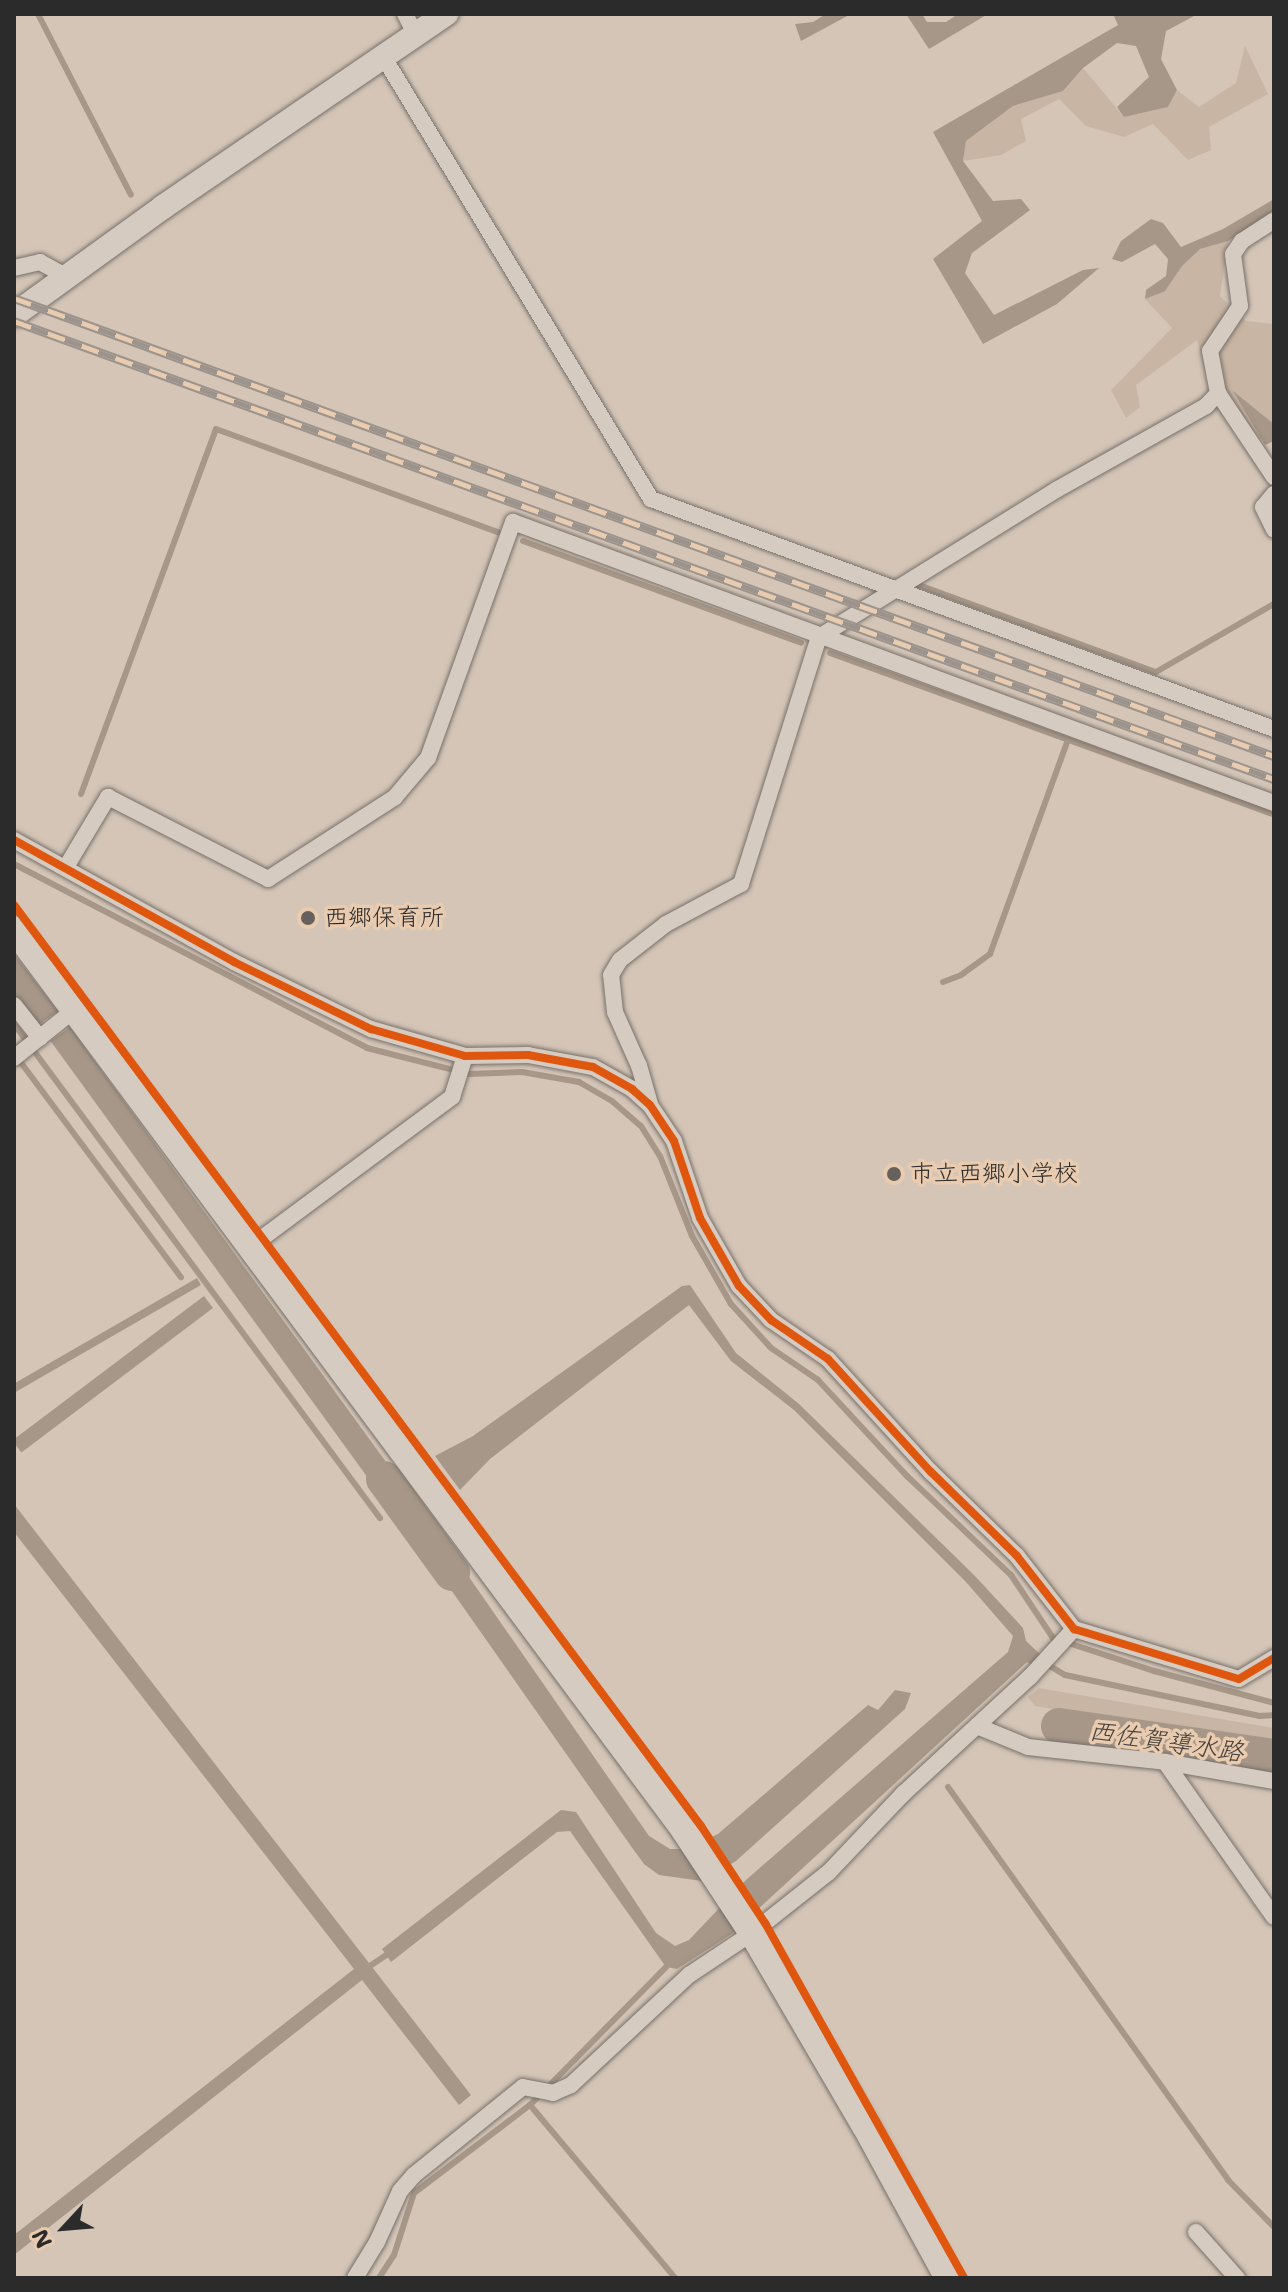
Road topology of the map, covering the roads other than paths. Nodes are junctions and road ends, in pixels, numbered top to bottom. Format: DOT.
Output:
graph roads {
  1 [pos="446,14"];
  2 [pos="410,24"];
  3 [pos="383,56"];
  4 [pos="1274,220"];
  5 [pos="14,268"];
  6 [pos="67,277"];
  7 [pos="14,315"];
  8 [pos="1218,393"];
  9 [pos="1274,477"];
  10 [pos="1274,494"];
  11 [pos="1274,530"];
  12 [pos="892,589"];
  13 [pos="819,637"];
  14 [pos="1274,729"];
  15 [pos="1274,803"];
  16 [pos="14,840"];
  17 [pos="66,867"];
  18 [pos="14,929"];
  19 [pos="14,1005"];
  20 [pos="73,1011"];
  21 [pos="40,1038"];
  22 [pos="18,1055"];
  23 [pos="465,1056"];
  24 [pos="650,1105"];
  25 [pos="250,1247"];
  26 [pos="1074,1629"];
  27 [pos="1274,1658"];
  28 [pos="977,1726"];
  29 [pos="1165,1762"];
  30 [pos="1274,1781"];
  31 [pos="1274,1917"];
  32 [pos="752,1933"];
  33 [pos="1196,2232"];
  34 [pos="1236,2277"];
  35 [pos="355,2278"];
  36 [pos="948,2278"];
  1 -- 2 [label="street"];
  2 -- 3 [label="street"];
  3 -- 6 [label="street"];
  3 -- 12 [label="street"];
  4 -- 8 [label="street"];
  5 -- 6 [label="street"];
  6 -- 7 [label="street"];
  8 -- 9 [label="street"];
  8 -- 12 [label="street"];
  10 -- 11 [label="street"];
  12 -- 13 [label="street"];
  12 -- 14 [label="street"];
  13 -- 15 [label="street"];
  13 -- 17 [label="street"];
  13 -- 24 [label="street"];
  16 -- 17 [label="street"];
  17 -- 23 [label="street"];
  18 -- 20 [label="main road"];
  19 -- 21 [label="street"];
  20 -- 21 [label="street"];
  20 -- 25 [label="main road"];
  21 -- 22 [label="street"];
  23 -- 24 [label="street"];
  23 -- 25 [label="street"];
  24 -- 26 [label="street"];
  25 -- 32 [label="main road"];
  26 -- 27 [label="street"];
  26 -- 28 [label="street"];
  28 -- 29 [label="street"];
  28 -- 32 [label="street"];
  29 -- 30 [label="street"];
  29 -- 31 [label="street"];
  32 -- 35 [label="street"];
  32 -- 36 [label="main road"];
  33 -- 34 [label="street"];
}
